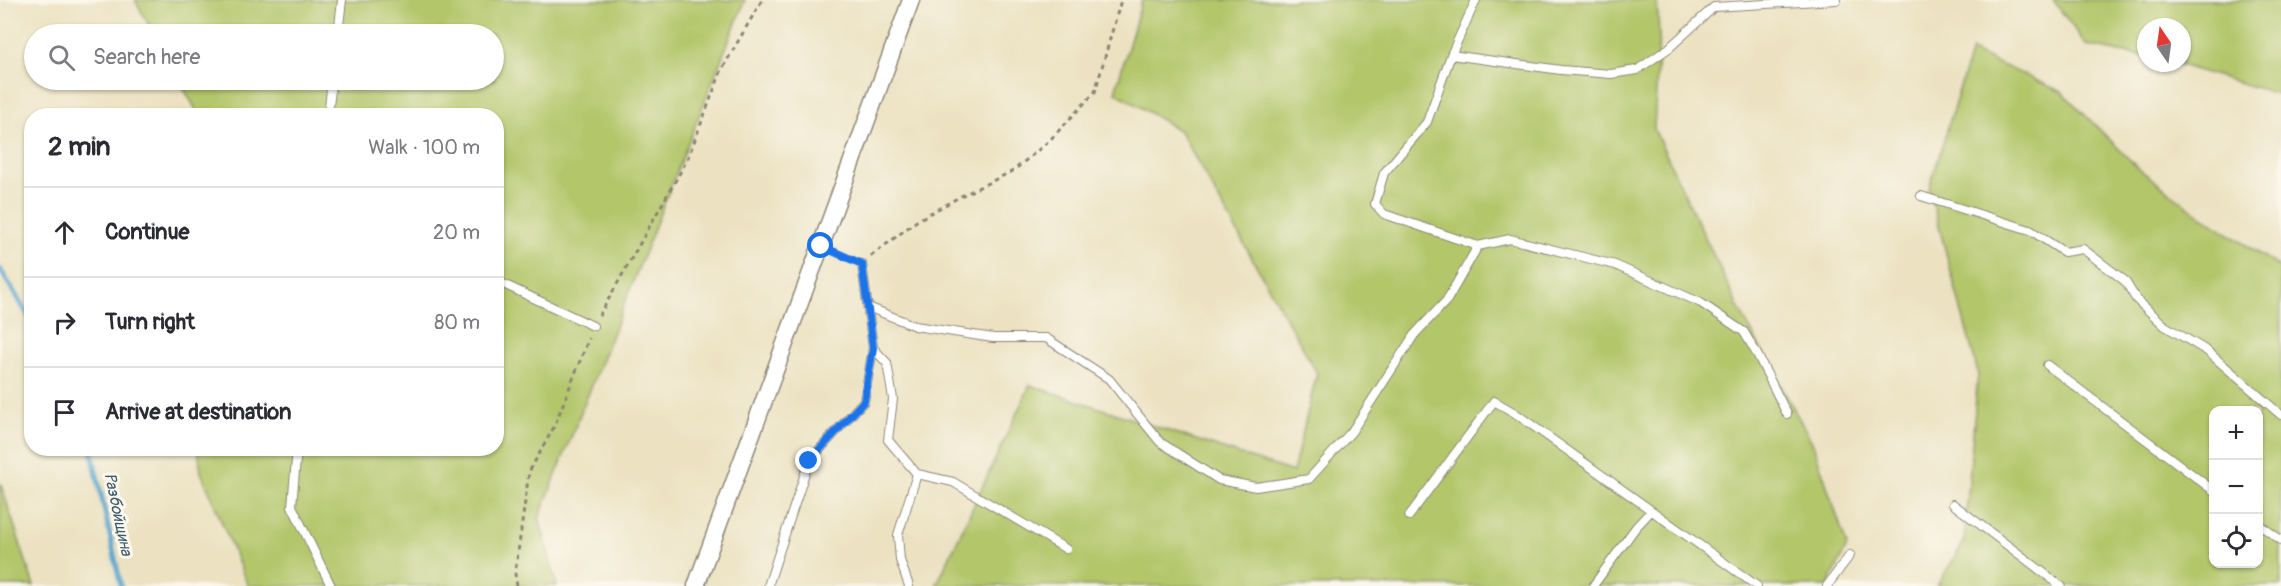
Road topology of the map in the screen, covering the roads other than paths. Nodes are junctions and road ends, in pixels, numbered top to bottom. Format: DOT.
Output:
graph roads {
  1 [pos="342,0"];
  2 [pos="911,0"];
  3 [pos="1476,0"];
  4 [pos="1836,0"];
  5 [pos="339,24"];
  6 [pos="1451,55"];
  7 [pos="331,90"];
  8 [pos="329,108"];
  9 [pos="1921,196"];
  10 [pos="1478,246"];
  11 [pos="862,264"];
  12 [pos="504,284"];
  13 [pos="868,307"];
  14 [pos="593,326"];
  15 [pos="873,348"];
  16 [pos="2047,365"];
  17 [pos="1787,414"];
  18 [pos="2281,415"];
  19 [pos="296,456"];
  20 [pos="917,474"];
  21 [pos="2209,487"];
  22 [pos="1953,504"];
  23 [pos="1651,511"];
  24 [pos="1409,516"];
  25 [pos="2263,527"];
  26 [pos="2281,540"];
  27 [pos="1066,549"];
  28 [pos="1850,555"];
  29 [pos="331,586"];
  30 [pos="696,586"];
  31 [pos="768,586"];
  32 [pos="909,586"];
  33 [pos="1593,586"];
  34 [pos="1758,586"];
  35 [pos="1827,586"];
  36 [pos="2061,586"];
  1 -- 5 [label="lane"];
  2 -- 30 [label="street"];
  3 -- 6 [label="lane"];
  4 -- 6 [label="lane"];
  6 -- 10 [label="lane"];
  7 -- 8 [label="lane"];
  9 -- 18 [label="lane"];
  10 -- 13 [label="lane"];
  10 -- 17 [label="lane"];
  11 -- 13 [label="lane"];
  12 -- 14 [label="lane"];
  13 -- 15 [label="lane"];
  15 -- 20 [label="lane"];
  15 -- 31 [label="lane"];
  16 -- 21 [label="lane"];
  19 -- 29 [label="lane"];
  20 -- 27 [label="lane"];
  20 -- 32 [label="lane"];
  22 -- 36 [label="lane"];
  23 -- 24 [label="lane"];
  23 -- 33 [label="lane"];
  23 -- 34 [label="lane"];
  25 -- 26 [label="lane"];
  28 -- 35 [label="lane"];
}
